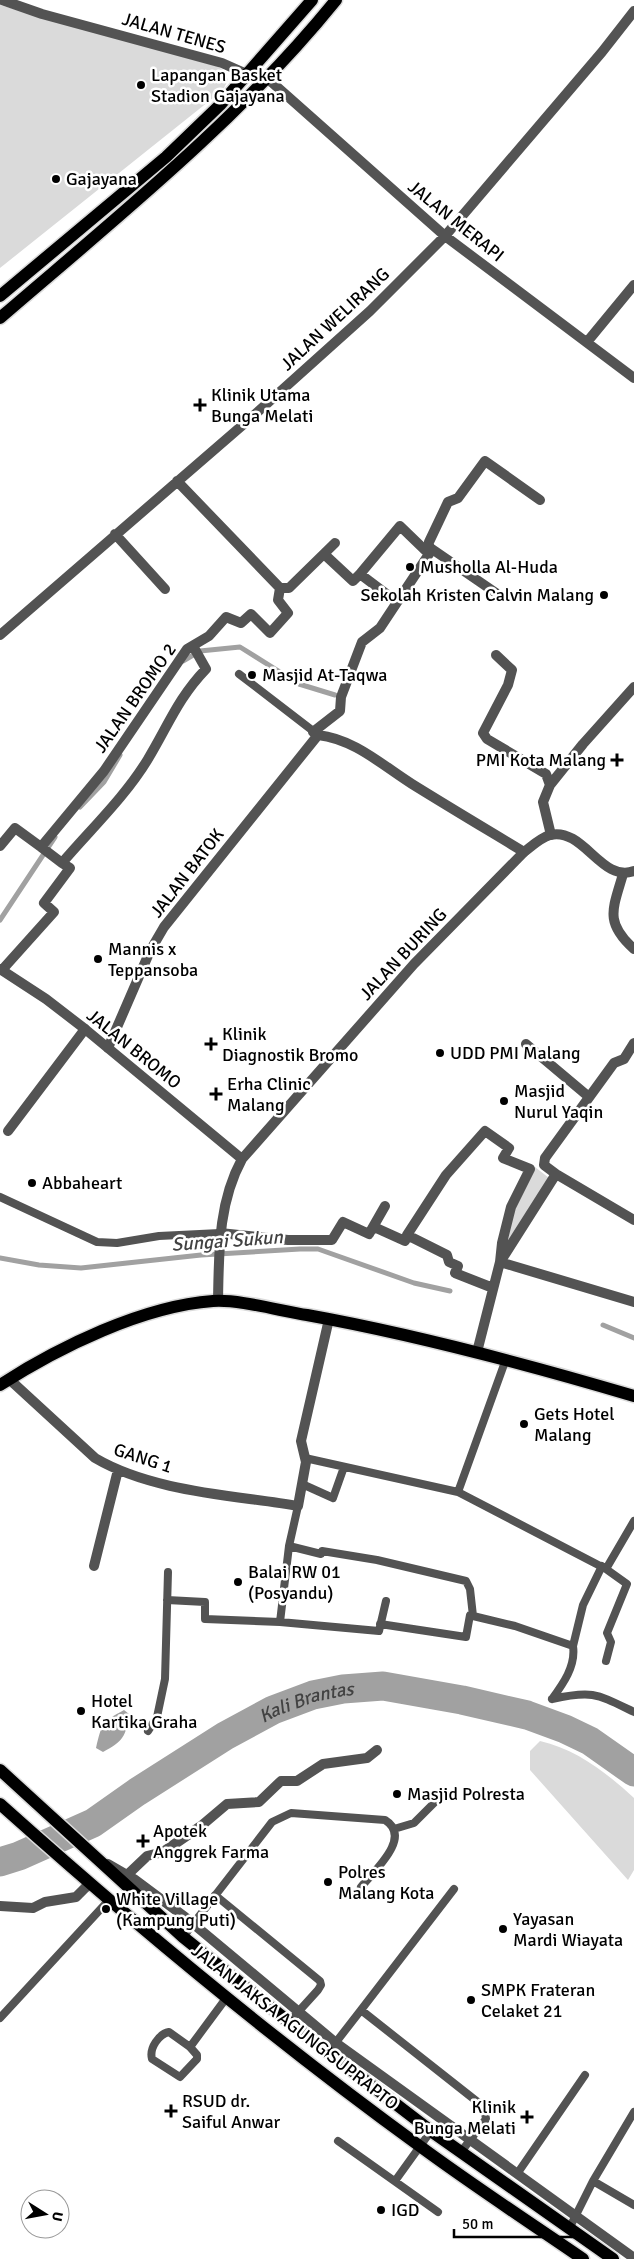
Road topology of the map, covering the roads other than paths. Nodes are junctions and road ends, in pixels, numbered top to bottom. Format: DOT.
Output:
graph roads {
  1 [pos="2,0"];
  2 [pos="312,0"];
  3 [pos="336,0"];
  4 [pos="634,11"];
  5 [pos="249,74"];
  6 [pos="267,78"];
  7 [pos="445,236"];
  8 [pos="634,285"];
  9 [pos="0,296"];
  10 [pos="0,318"];
  11 [pos="587,342"];
  12 [pos="634,378"];
  13 [pos="177,481"];
  14 [pos="540,500"];
  15 [pos="115,534"];
  16 [pos="335,543"];
  17 [pos="429,551"];
  18 [pos="324,554"];
  19 [pos="360,574"];
  20 [pos="280,588"];
  21 [pos="165,589"];
  22 [pos="496,593"];
  23 [pos="397,602"];
  24 [pos="0,635"];
  25 [pos="194,646"];
  26 [pos="496,655"];
  27 [pos="239,674"];
  28 [pos="634,687"];
  29 [pos="316,733"];
  30 [pos="550,785"];
  31 [pos="551,835"];
  32 [pos="0,846"];
  33 [pos="41,847"];
  34 [pos="524,852"];
  35 [pos="62,863"];
  36 [pos="634,871"];
  37 [pos="623,874"];
  38 [pos="634,949"];
  39 [pos="1,970"];
  40 [pos="85,1028"];
  41 [pos="526,1044"];
  42 [pos="634,1044"];
  43 [pos="108,1048"];
  44 [pos="589,1097"];
  45 [pos="8,1131"];
  46 [pos="242,1159"];
  47 [pos="556,1174"];
  48 [pos="0,1197"];
  49 [pos="385,1206"];
  50 [pos="634,1220"];
  51 [pos="374,1227"];
  52 [pos="407,1235"];
  53 [pos="220,1238"];
  54 [pos="500,1262"];
  55 [pos="493,1288"];
  56 [pos="218,1301"];
  57 [pos="634,1302"];
  58 [pos="329,1319"];
  59 [pos="477,1352"];
  60 [pos="506,1359"];
  61 [pos="5,1382"];
  62 [pos="634,1396"];
  63 [pos="305,1458"];
  64 [pos="344,1467"];
  65 [pos="118,1470"];
  66 [pos="302,1484"];
  67 [pos="458,1492"];
  68 [pos="298,1506"];
  69 [pos="634,1521"];
  70 [pos="289,1546"];
  71 [pos="94,1566"];
  72 [pos="604,1567"];
  73 [pos="168,1572"];
  74 [pos="167,1600"];
  75 [pos="386,1601"];
  76 [pos="473,1616"];
  77 [pos="280,1622"];
  78 [pos="380,1624"];
  79 [pos="573,1646"];
  80 [pos="606,1661"];
  81 [pos="634,1712"];
  82 [pos="148,1731"];
  83 [pos="377,1750"];
  84 [pos="0,1770"];
  85 [pos="438,1799"];
  86 [pos="0,1804"];
  87 [pos="394,1829"];
  88 [pos="100,1860"];
  89 [pos="127,1875"];
  90 [pos="85,1880"];
  91 [pos="361,1887"];
  92 [pos="454,1889"];
  93 [pos="215,1895"];
  94 [pos="109,1900"];
  95 [pos="0,1906"];
  96 [pos="193,1923"];
  97 [pos="183,1936"];
  98 [pos="268,1996"];
  99 [pos="226,1997"];
  100 [pos="361,2010"];
  101 [pos="298,2012"];
  102 [pos="0,2018"];
  103 [pos="289,2022"];
  104 [pos="190,2047"];
  105 [pos="332,2048"];
  106 [pos="586,2075"];
  107 [pos="634,2112"];
  108 [pos="431,2131"];
  109 [pos="471,2139"];
  110 [pos="338,2141"];
  111 [pos="420,2146"];
  112 [pos="461,2152"];
  113 [pos="517,2174"];
  114 [pos="593,2181"];
  115 [pos="395,2182"];
  116 [pos="634,2205"];
  117 [pos="438,2212"];
  118 [pos="573,2222"];
  119 [pos="634,2258"];
  120 [pos="582,2259"];
  121 [pos="613,2259"];
  1 -- 5 [label="street, JALAN TENES"];
  2 -- 5 [label="main road"];
  3 -- 6 [label="main road"];
  4 -- 7 [label="street, JALAN WELIRANG"];
  5 -- 9 [label="main road"];
  6 -- 7 [label="street, JALAN MERAPI"];
  6 -- 10 [label="main road"];
  7 -- 11 [label="street, JALAN MERAPI"];
  7 -- 13 [label="street, JALAN WELIRANG"];
  8 -- 11 [label="street"];
  11 -- 12 [label="street, JALAN MERAPI"];
  13 -- 15 [label="street, JALAN WELIRANG"];
  13 -- 20 [label="street"];
  14 -- 17 [label="street, JALAN BATOK"];
  15 -- 21 [label="street"];
  15 -- 24 [label="street, JALAN WELIRANG"];
  16 -- 18 [label="street"];
  17 -- 19 [label="street"];
  17 -- 22 [label="street"];
  17 -- 23 [label="street, JALAN BATOK"];
  18 -- 19 [label="street"];
  18 -- 20 [label="street"];
  19 -- 23 [label="street"];
  20 -- 25 [label="street, JALAN BROMO 2"];
  23 -- 29 [label="street, JALAN BATOK"];
  25 -- 33 [label="street, JALAN BROMO 2"];
  25 -- 35 [label="street"];
  26 -- 30 [label="street"];
  27 -- 29 [label="lane"];
  28 -- 30 [label="street"];
  29 -- 34 [label="street"];
  29 -- 43 [label="street, JALAN BATOK"];
  30 -- 31 [label="street"];
  31 -- 34 [label="street, JALAN BURING"];
  31 -- 37 [label="street"];
  32 -- 33 [label="street"];
  33 -- 35 [label="street"];
  34 -- 46 [label="street, JALAN BURING"];
  35 -- 39 [label="street"];
  36 -- 37 [label="street"];
  37 -- 38 [label="street"];
  39 -- 40 [label="street, JALAN BROMO"];
  40 -- 43 [label="street, JALAN BROMO"];
  40 -- 45 [label="street"];
  41 -- 44 [label="street"];
  42 -- 44 [label="street"];
  43 -- 46 [label="street, JALAN BROMO"];
  44 -- 47 [label="street"];
  46 -- 53 [label="street, JALAN BURING"];
  47 -- 50 [label="street"];
  47 -- 54 [label="street"];
  48 -- 53 [label="lane"];
  49 -- 51 [label="street"];
  51 -- 52 [label="street"];
  51 -- 53 [label="street"];
  52 -- 54 [label="street"];
  52 -- 55 [label="street"];
  53 -- 56 [label="street, JALAN BURING"];
  54 -- 55 [label="street"];
  54 -- 57 [label="street"];
  55 -- 59 [label="street"];
  56 -- 58 [label="main road"];
  56 -- 61 [label="main road"];
  58 -- 59 [label="main road"];
  58 -- 63 [label="street"];
  59 -- 60 [label="main road"];
  60 -- 62 [label="main road"];
  60 -- 67 [label="lane"];
  61 -- 65 [label="street, GANG 1"];
  63 -- 64 [label="lane"];
  63 -- 66 [label="street"];
  64 -- 66 [label="lane"];
  64 -- 67 [label="lane"];
  65 -- 68 [label="street, GANG 1"];
  65 -- 71 [label="street"];
  66 -- 68 [label="street"];
  67 -- 72 [label="lane"];
  68 -- 70 [label="lane"];
  69 -- 72 [label="lane"];
  70 -- 76 [label="lane"];
  70 -- 77 [label="lane"];
  72 -- 79 [label="lane"];
  72 -- 80 [label="lane"];
  73 -- 74 [label="lane"];
  74 -- 77 [label="lane"];
  74 -- 82 [label="lane"];
  75 -- 78 [label="lane"];
  76 -- 78 [label="lane"];
  76 -- 79 [label="lane"];
  77 -- 78 [label="lane"];
  79 -- 81 [label="lane"];
  83 -- 89 [label="street"];
  84 -- 88 [label="main road, JALAN JAKSA AGUNG SUPRAPTO"];
  85 -- 87 [label="lane"];
  86 -- 90 [label="main road, JALAN JAKSA AGUNG SUPRAPTO"];
  87 -- 91 [label="lane"];
  87 -- 93 [label="lane"];
  88 -- 89 [label="street, JALAN JAKSA AGUNG SUPRAPTO"];
  88 -- 97 [label="main road, JALAN JAKSA AGUNG SUPRAPTO"];
  89 -- 96 [label="street, JALAN JAKSA AGUNG SUPRAPTO"];
  90 -- 94 [label="main road, JALAN JAKSA AGUNG SUPRAPTO"];
  90 -- 95 [label="street"];
  92 -- 100 [label="lane"];
  93 -- 96 [label="lane"];
  93 -- 101 [label="lane"];
  94 -- 99 [label="main road, JALAN JAKSA AGUNG SUPRAPTO"];
  94 -- 102 [label="lane"];
  96 -- 97 [label="lane"];
  96 -- 98 [label="street, JALAN JAKSA AGUNG SUPRAPTO"];
  97 -- 98 [label="main road, JALAN JAKSA AGUNG SUPRAPTO"];
  98 -- 101 [label="street, JALAN JAKSA AGUNG SUPRAPTO"];
  98 -- 103 [label="main road, JALAN JAKSA AGUNG SUPRAPTO"];
  99 -- 104 [label="lane"];
  99 -- 111 [label="main road, JALAN JAKSA AGUNG SUPRAPTO"];
  100 -- 105 [label="lane"];
  100 -- 109 [label="lane"];
  101 -- 103 [label="lane"];
  101 -- 105 [label="street, JALAN JAKSA AGUNG SUPRAPTO"];
  103 -- 105 [label="main road, JALAN JAKSA AGUNG SUPRAPTO"];
  104 -- 104 [label="lane"];
  105 -- 108 [label="main road, JALAN JAKSA AGUNG SUPRAPTO"];
  105 -- 109 [label="street, JALAN JAKSA AGUNG SUPRAPTO"];
  106 -- 113 [label="lane"];
  107 -- 114 [label="lane"];
  108 -- 111 [label="lane"];
  108 -- 112 [label="main road, JALAN JAKSA AGUNG SUPRAPTO"];
  109 -- 112 [label="lane"];
  109 -- 113 [label="street, JALAN JAKSA AGUNG SUPRAPTO"];
  110 -- 115 [label="lane"];
  111 -- 115 [label="lane"];
  111 -- 120 [label="main road, JALAN JAKSA AGUNG SUPRAPTO"];
  112 -- 118 [label="main road, JALAN JAKSA AGUNG SUPRAPTO"];
  113 -- 118 [label="street, JALAN JAKSA AGUNG SUPRAPTO"];
  114 -- 116 [label="lane"];
  114 -- 118 [label="lane"];
  115 -- 117 [label="lane"];
  118 -- 119 [label="street, JALAN JAKSA AGUNG SUPRAPTO"];
  118 -- 121 [label="main road, JALAN JAKSA AGUNG SUPRAPTO"];
}
